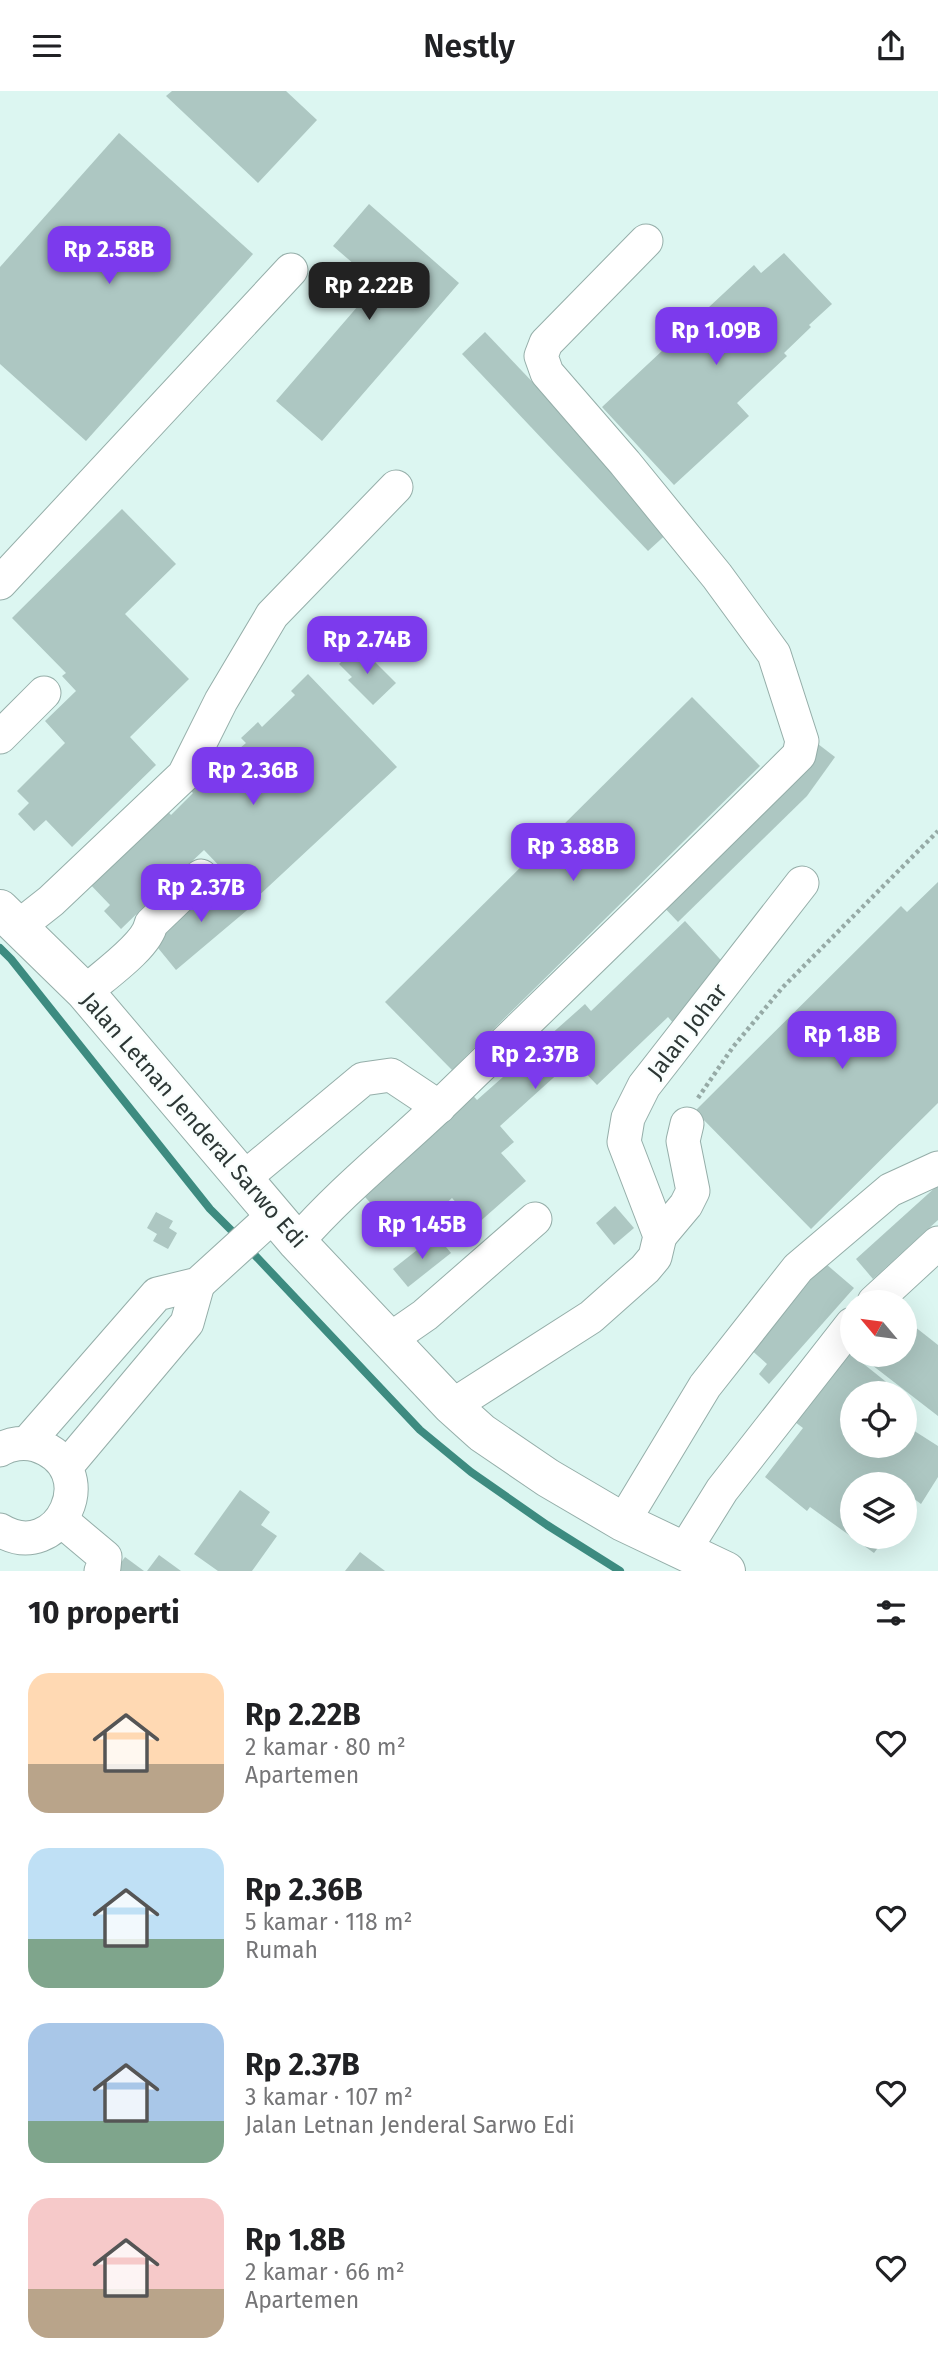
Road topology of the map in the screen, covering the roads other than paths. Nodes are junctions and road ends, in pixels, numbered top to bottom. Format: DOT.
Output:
graph roads {
  1 [pos="646,241"];
  2 [pos="291,270"];
  3 [pos="396,487"];
  4 [pos="0,583"];
  5 [pos="44,692"];
  6 [pos="0,737"];
  7 [pos="201,876"];
  8 [pos="802,883"];
  9 [pos="9,918"];
  10 [pos="85,992"];
  11 [pos="439,1107"];
  12 [pos="687,1125"];
  13 [pos="938,1168"];
  14 [pos="244,1178"];
  15 [pos="535,1219"];
  16 [pos="277,1227"];
  17 [pos="660,1236"];
  18 [pos="938,1243"];
  19 [pos="209,1273"];
  20 [pos="887,1290"];
  21 [pos="388,1339"];
  22 [pos="840,1339"];
  23 [pos="452,1406"];
  24 [pos="14,1447"];
  25 [pos="66,1467"];
  26 [pos="624,1522"];
  27 [pos="47,1529"];
  28 [pos="0,1530"];
  29 [pos="684,1551"];
  30 [pos="0,1560"];
  31 [pos="101,1571"];
  32 [pos="726,1571"];
  1 -- 11 [label="street"];
  2 -- 4 [label="street"];
  3 -- 9 [label="street"];
  5 -- 6 [label="street"];
  7 -- 10 [label="street"];
  8 -- 17 [label="street, Jalan Johar"];
  9 -- 10 [label="main road, Jalan Letnan Jenderal Sarwo Edi"];
  10 -- 14 [label="main road, Jalan Letnan Jenderal Sarwo Edi"];
  11 -- 14 [label="street"];
  11 -- 16 [label="street"];
  12 -- 17 [label="street"];
  13 -- 26 [label="street"];
  14 -- 16 [label="main road, Jalan Letnan Jenderal Sarwo Edi"];
  15 -- 21 [label="street"];
  16 -- 19 [label="street"];
  16 -- 21 [label="main road, Jalan Letnan Jenderal Sarwo Edi"];
  17 -- 23 [label="street"];
  18 -- 20 [label="street"];
  19 -- 24 [label="street"];
  19 -- 25 [label="street"];
  21 -- 23 [label="main road, Jalan Letnan Jenderal Sarwo Edi"];
  22 -- 29 [label="street"];
  23 -- 26 [label="main road, Jalan Letnan Jenderal Sarwo Edi"];
  24 -- 25 [label="street"];
  25 -- 27 [label="street"];
  26 -- 29 [label="main road, Jalan Letnan Jenderal Sarwo Edi"];
  27 -- 28 [label="street"];
  27 -- 30 [label="street"];
  27 -- 31 [label="street"];
  29 -- 32 [label="main road, Jalan Letnan Jenderal Sarwo Edi"];
}
